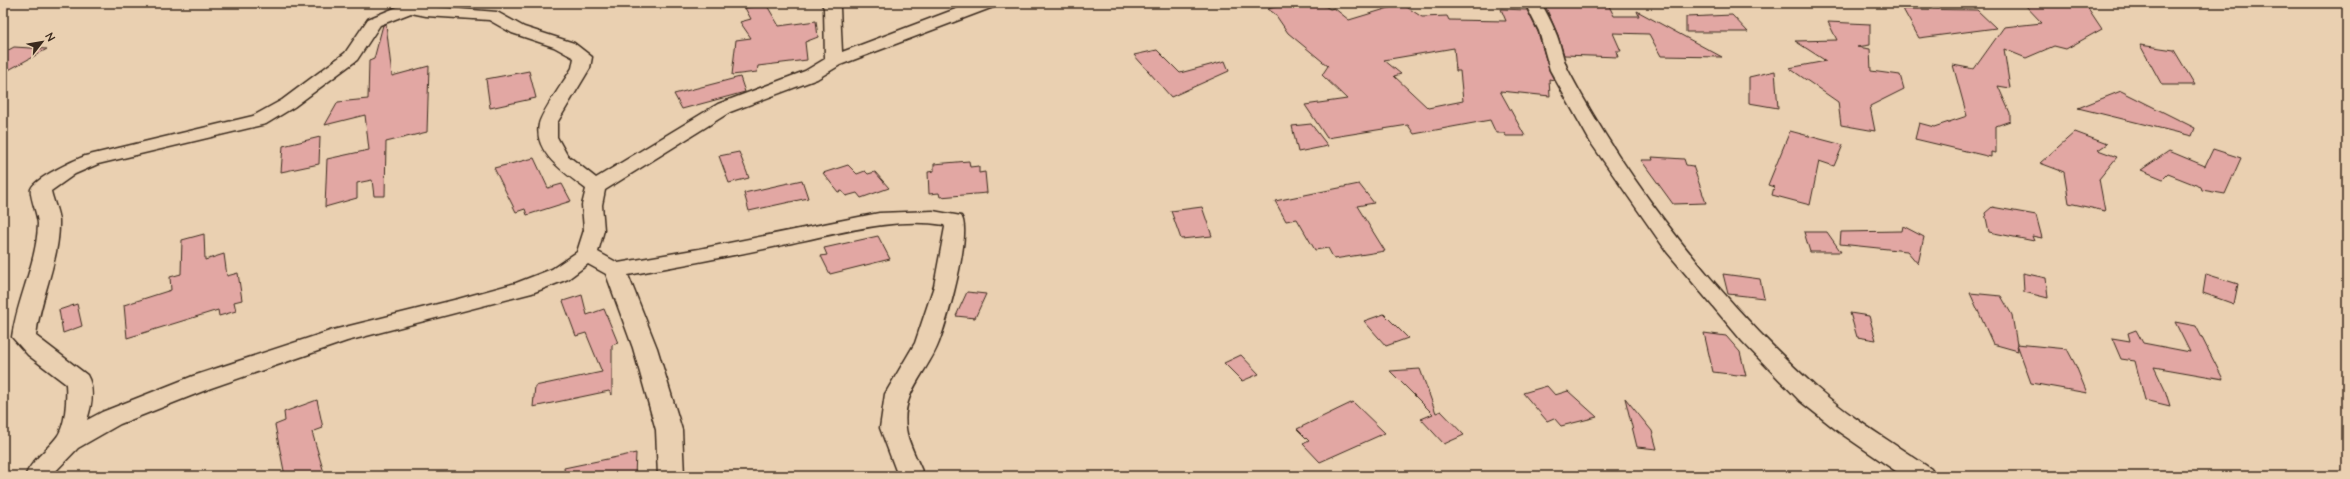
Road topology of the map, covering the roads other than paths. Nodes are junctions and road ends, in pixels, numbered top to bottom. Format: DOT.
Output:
graph roads {
  1 [pos="830,3"];
  2 [pos="990,3"];
  3 [pos="1533,3"];
  4 [pos="415,4"];
  5 [pos="834,61"];
  6 [pos="596,187"];
  7 [pos="587,255"];
  8 [pos="614,270"];
  9 [pos="69,441"];
  10 [pos="38,476"];
  11 [pos="671,476"];
  12 [pos="911,476"];
  13 [pos="1922,476"];
  1 -- 5 [label="street"];
  2 -- 5 [label="street"];
  3 -- 13 [label="street"];
  4 -- 6 [label="street"];
  4 -- 9 [label="street"];
  5 -- 6 [label="street"];
  6 -- 7 [label="street"];
  7 -- 8 [label="street"];
  7 -- 9 [label="street"];
  8 -- 11 [label="street"];
  8 -- 12 [label="street"];
  9 -- 10 [label="street"];
}
